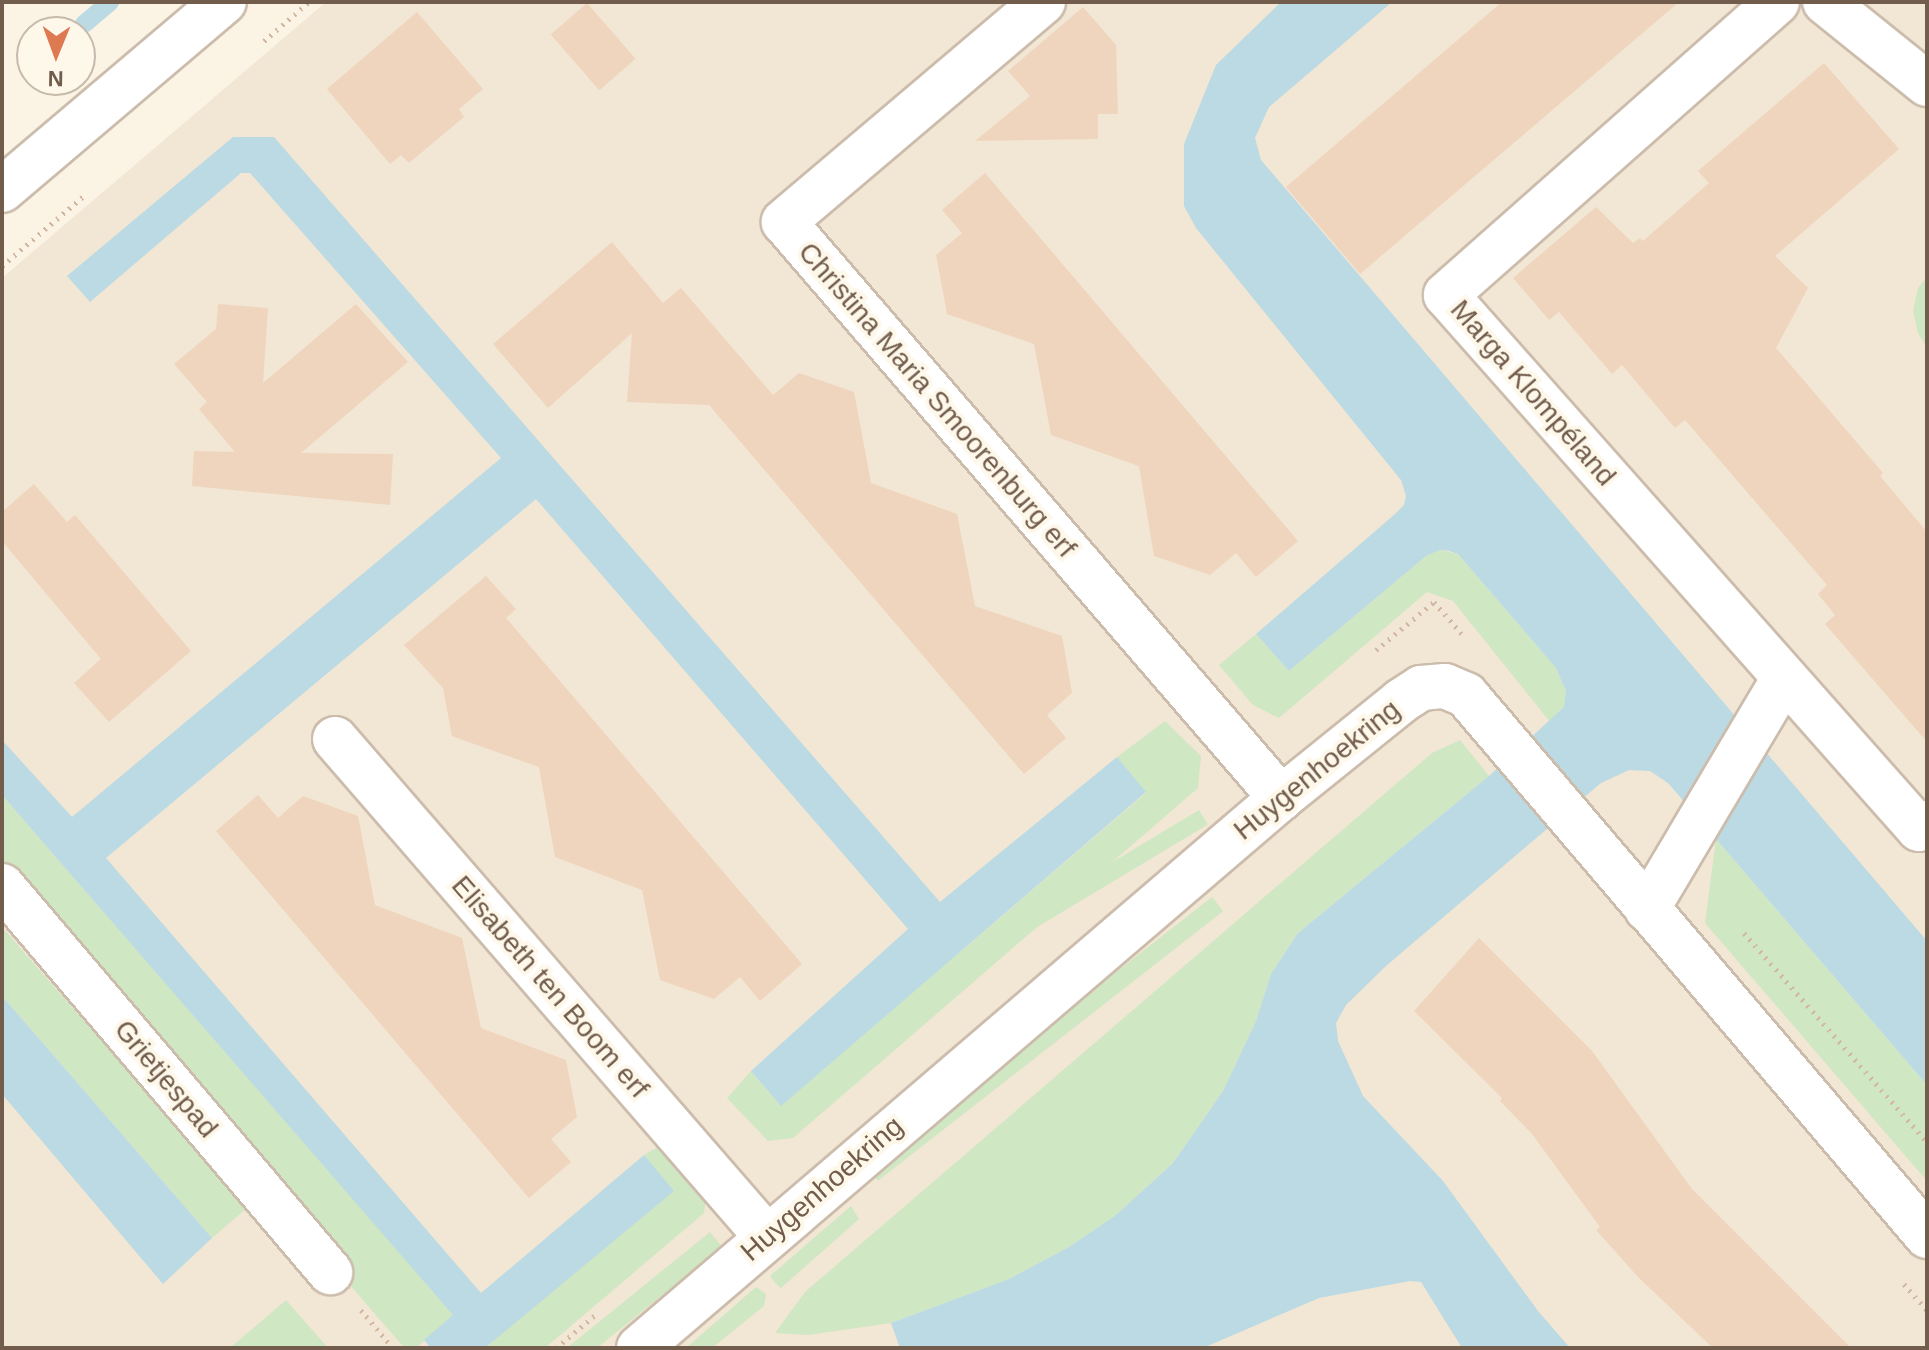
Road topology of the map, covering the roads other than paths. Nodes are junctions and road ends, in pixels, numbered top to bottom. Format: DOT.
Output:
graph roads {
  1 [pos="224,2"];
  2 [pos="1043,2"];
  3 [pos="1777,2"];
  4 [pos="1825,2"];
  5 [pos="1927,84"];
  6 [pos="2,190"];
  7 [pos="1784,678"];
  8 [pos="335,739"];
  9 [pos="1281,798"];
  10 [pos="1927,823"];
  11 [pos="2,886"];
  12 [pos="1647,909"];
  13 [pos="766,1236"];
  14 [pos="1927,1236"];
  15 [pos="330,1272"];
  16 [pos="639,1348"];
  1 -- 6 [label="street"];
  2 -- 9 [label="street, Christina Maria Smoorenburg erf"];
  3 -- 7 [label="street, Marga Klompéland"];
  4 -- 5 [label="street"];
  7 -- 10 [label="street, Marga Klompéland"];
  7 -- 12 [label="street"];
  8 -- 13 [label="street, Elisabeth ten Boom erf"];
  9 -- 12 [label="street, Huygenhoekring"];
  9 -- 13 [label="street, Huygenhoekring"];
  11 -- 15 [label="street, Grietjespad"];
  12 -- 14 [label="street, Huygenhoekring"];
  13 -- 16 [label="street, Huygenhoekring"];
}
